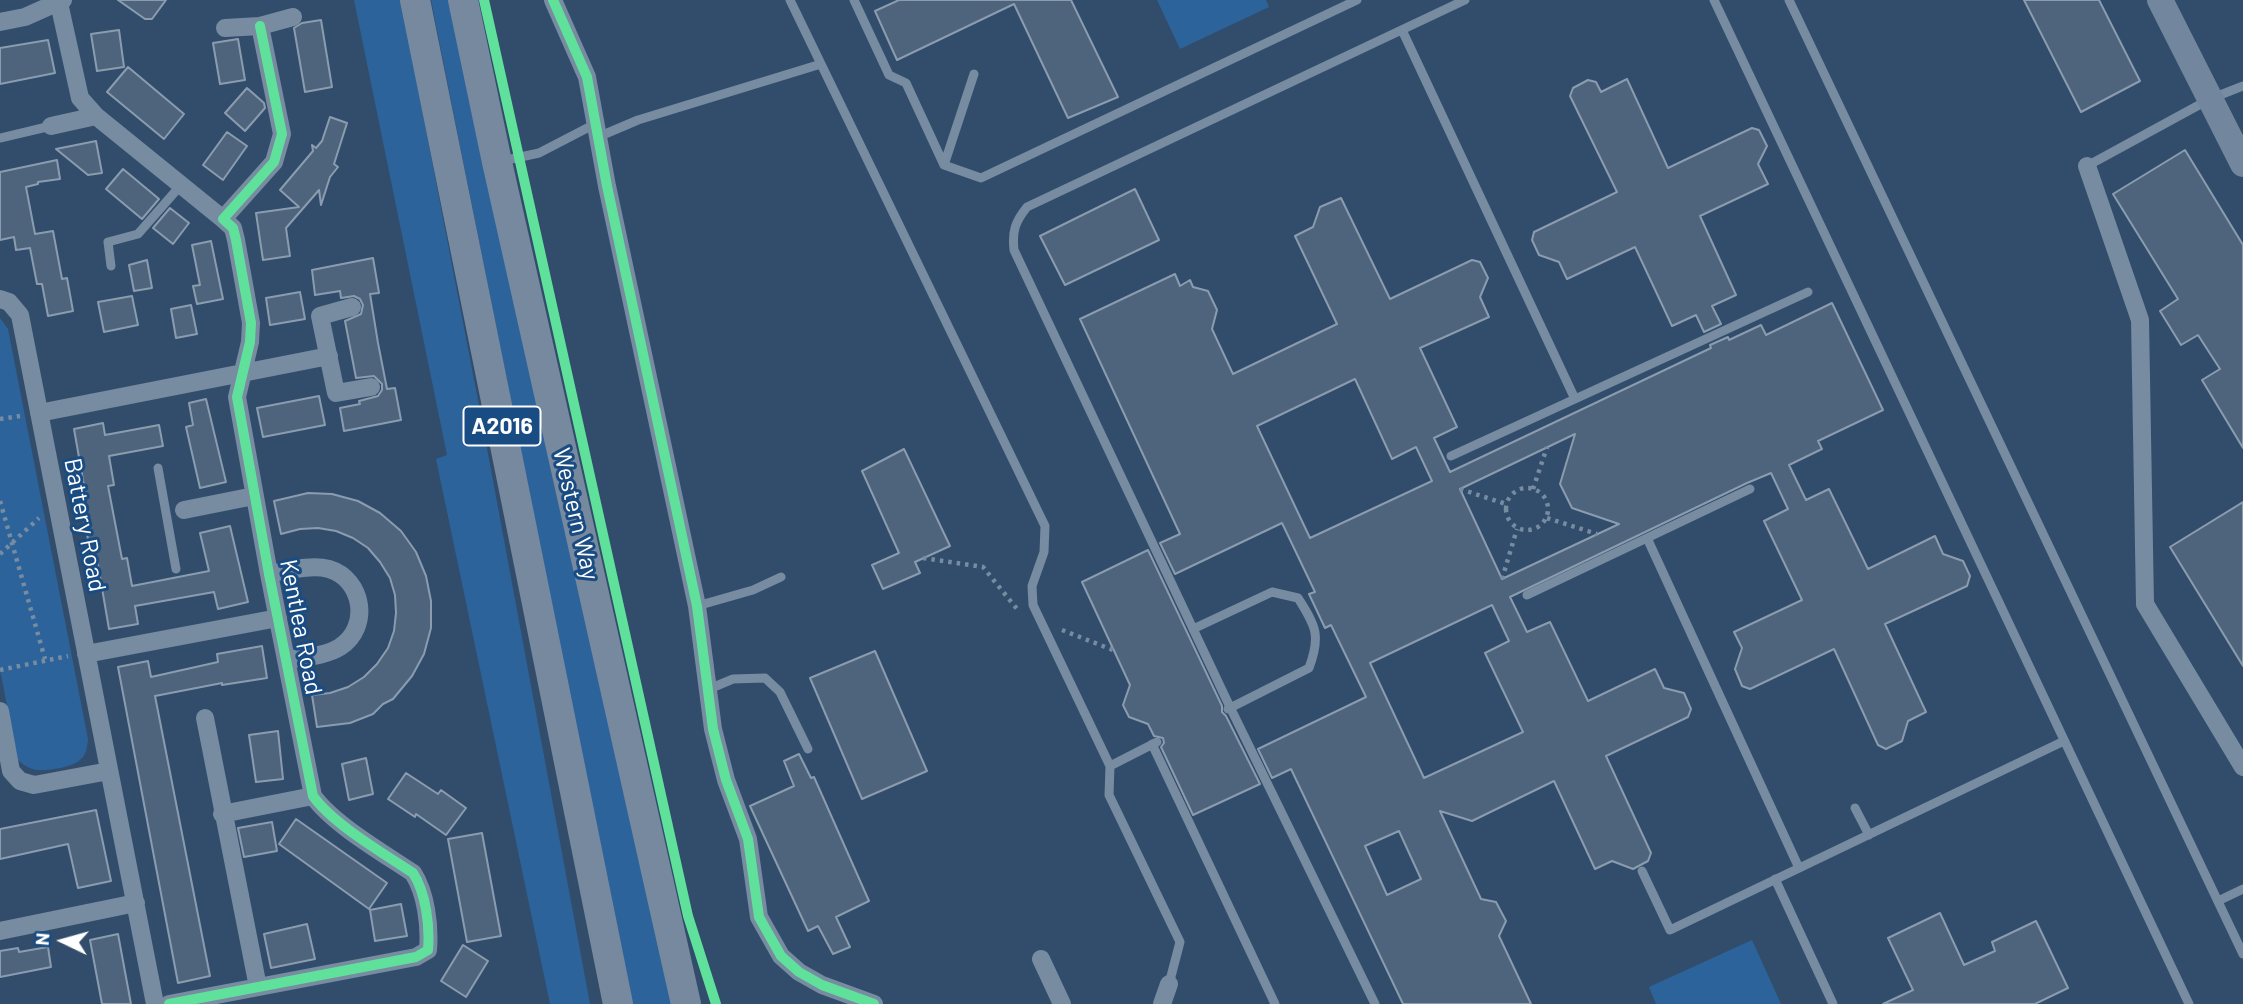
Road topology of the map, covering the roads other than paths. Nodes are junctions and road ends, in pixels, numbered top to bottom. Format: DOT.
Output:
graph roads {
  1 [pos="415,0"];
  2 [pos="463,0"];
  3 [pos="553,0"];
  4 [pos="790,0"];
  5 [pos="854,0"];
  6 [pos="1357,0"];
  7 [pos="1465,0"];
  8 [pos="1714,0"];
  9 [pos="1789,0"];
  10 [pos="2160,0"];
  11 [pos="61,1"];
  12 [pos="293,17"];
  13 [pos="0,22"];
  14 [pos="260,26"];
  15 [pos="225,27"];
  16 [pos="1402,30"];
  17 [pos="821,64"];
  18 [pos="974,74"];
  19 [pos="2243,86"];
  20 [pos="2210,99"];
  21 [pos="96,116"];
  22 [pos="51,127"];
  23 [pos="597,131"];
  24 [pos="0,138"];
  25 [pos="496,162"];
  26 [pos="2243,164"];
  27 [pos="944,165"];
  28 [pos="2087,166"];
  29 [pos="181,185"];
  30 [pos="223,219"];
  31 [pos="111,266"];
  32 [pos="1808,292"];
  33 [pos="0,299"];
  34 [pos="352,307"];
  35 [pos="329,356"];
  36 [pos="241,374"];
  37 [pos="371,387"];
  38 [pos="1575,399"];
  39 [pos="39,413"];
  40 [pos="1451,456"];
  41 [pos="158,468"];
  42 [pos="1750,489"];
  43 [pos="254,496"];
  44 [pos="184,510"];
  45 [pos="166,513"];
  46 [pos="1647,538"];
  47 [pos="176,569"];
  48 [pos="269,574"];
  49 [pos="781,577"];
  50 [pos="1527,595"];
  51 [pos="697,606"];
  52 [pos="278,618"];
  53 [pos="1193,629"];
  54 [pos="86,654"];
  55 [pos="287,660"];
  56 [pos="709,689"];
  57 [pos="1228,708"];
  58 [pos="0,712"];
  59 [pos="205,718"];
  60 [pos="2064,740"];
  61 [pos="808,749"];
  62 [pos="1110,766"];
  63 [pos="2243,766"];
  64 [pos="109,771"];
  65 [pos="313,796"];
  66 [pos="1855,808"];
  67 [pos="222,814"];
  68 [pos="1869,835"];
  69 [pos="589,853"];
  70 [pos="1799,868"];
  71 [pos="1642,871"];
  72 [pos="1775,879"];
  73 [pos="2243,889"];
  74 [pos="2218,901"];
  75 [pos="135,903"];
  76 [pos="0,931"];
  77 [pos="674,946"];
  78 [pos="2243,954"];
  79 [pos="1041,958"];
  80 [pos="1168,984"];
  81 [pos="258,987"];
  82 [pos="155,1004"];
  83 [pos="169,1004"];
  84 [pos="606,1004"];
  85 [pos="618,1004"];
  86 [pos="687,1004"];
  87 [pos="694,1004"];
  88 [pos="874,1004"];
  89 [pos="1062,1004"];
  90 [pos="1162,1004"];
  91 [pos="1275,1004"];
  92 [pos="1375,1004"];
  93 [pos="1833,1004"];
  94 [pos="2189,1004"];
  1 -- 69 [label="main road, A2016"];
  2 -- 25 [label="main road, Western Way / A2016"];
  3 -- 23 [label="street"];
  4 -- 17 [label="lane"];
  5 -- 27 [label="lane"];
  6 -- 27 [label="lane"];
  7 -- 16 [label="lane"];
  8 -- 60 [label="lane"];
  9 -- 74 [label="lane"];
  10 -- 20 [label="street"];
  11 -- 13 [label="street, Kentlea Road"];
  11 -- 21 [label="street, Kentlea Road"];
  12 -- 14 [label="street"];
  14 -- 15 [label="street"];
  14 -- 30 [label="street"];
  16 -- 38 [label="lane"];
  16 -- 53 [label="lane"];
  17 -- 23 [label="lane"];
  17 -- 62 [label="lane"];
  18 -- 27 [label="lane"];
  19 -- 20 [label="lane"];
  20 -- 26 [label="street"];
  20 -- 28 [label="lane"];
  21 -- 22 [label="street"];
  21 -- 29 [label="street, Kentlea Road"];
  22 -- 24 [label="lane"];
  23 -- 25 [label="lane"];
  23 -- 51 [label="street"];
  25 -- 77 [label="main road, Western Way / A2016"];
  28 -- 63 [label="street"];
  29 -- 30 [label="street, Kentlea Road"];
  29 -- 31 [label="lane"];
  30 -- 36 [label="street, Kentlea Road"];
  32 -- 38 [label="lane"];
  33 -- 39 [label="street, Battery Road"];
  34 -- 35 [label="street"];
  35 -- 36 [label="street"];
  35 -- 37 [label="street"];
  36 -- 39 [label="street"];
  36 -- 43 [label="street, Kentlea Road"];
  38 -- 40 [label="lane"];
  39 -- 54 [label="street, Battery Road"];
  41 -- 45 [label="lane"];
  42 -- 46 [label="lane"];
  43 -- 44 [label="street"];
  43 -- 48 [label="street, Kentlea Road"];
  44 -- 45 [label="lane"];
  45 -- 47 [label="lane"];
  46 -- 50 [label="lane"];
  46 -- 70 [label="lane"];
  48 -- 52 [label="street, Kentlea Road"];
  48 -- 55 [label="street, Kentlea Road"];
  49 -- 51 [label="lane"];
  51 -- 56 [label="street"];
  52 -- 54 [label="street, Kentlea Road"];
  52 -- 55 [label="street, Kentlea Road"];
  53 -- 57 [label="lane"];
  53 -- 57 [label="lane"];
  54 -- 64 [label="street, Battery Road"];
  55 -- 65 [label="street, Kentlea Road"];
  56 -- 61 [label="lane"];
  56 -- 88 [label="street"];
  57 -- 92 [label="lane"];
  58 -- 64 [label="street"];
  59 -- 67 [label="street"];
  60 -- 68 [label="lane"];
  60 -- 94 [label="lane"];
  62 -- 80 [label="lane"];
  62 -- 91 [label="lane"];
  64 -- 75 [label="street, Battery Road"];
  65 -- 67 [label="street"];
  65 -- 81 [label="street"];
  66 -- 68 [label="lane"];
  67 -- 81 [label="street"];
  68 -- 70 [label="lane"];
  69 -- 84 [label="street, A2016"];
  69 -- 85 [label="main road, A2016"];
  70 -- 72 [label="lane"];
  71 -- 72 [label="lane"];
  72 -- 93 [label="lane"];
  73 -- 74 [label="lane"];
  74 -- 78 [label="lane"];
  75 -- 76 [label="street"];
  75 -- 82 [label="street, Battery Road"];
  77 -- 86 [label="main road, Western Way / A2016"];
  77 -- 87 [label="street, Western Way / A2016"];
  79 -- 89 [label="street"];
  80 -- 90 [label="street"];
  81 -- 83 [label="street"];
}
